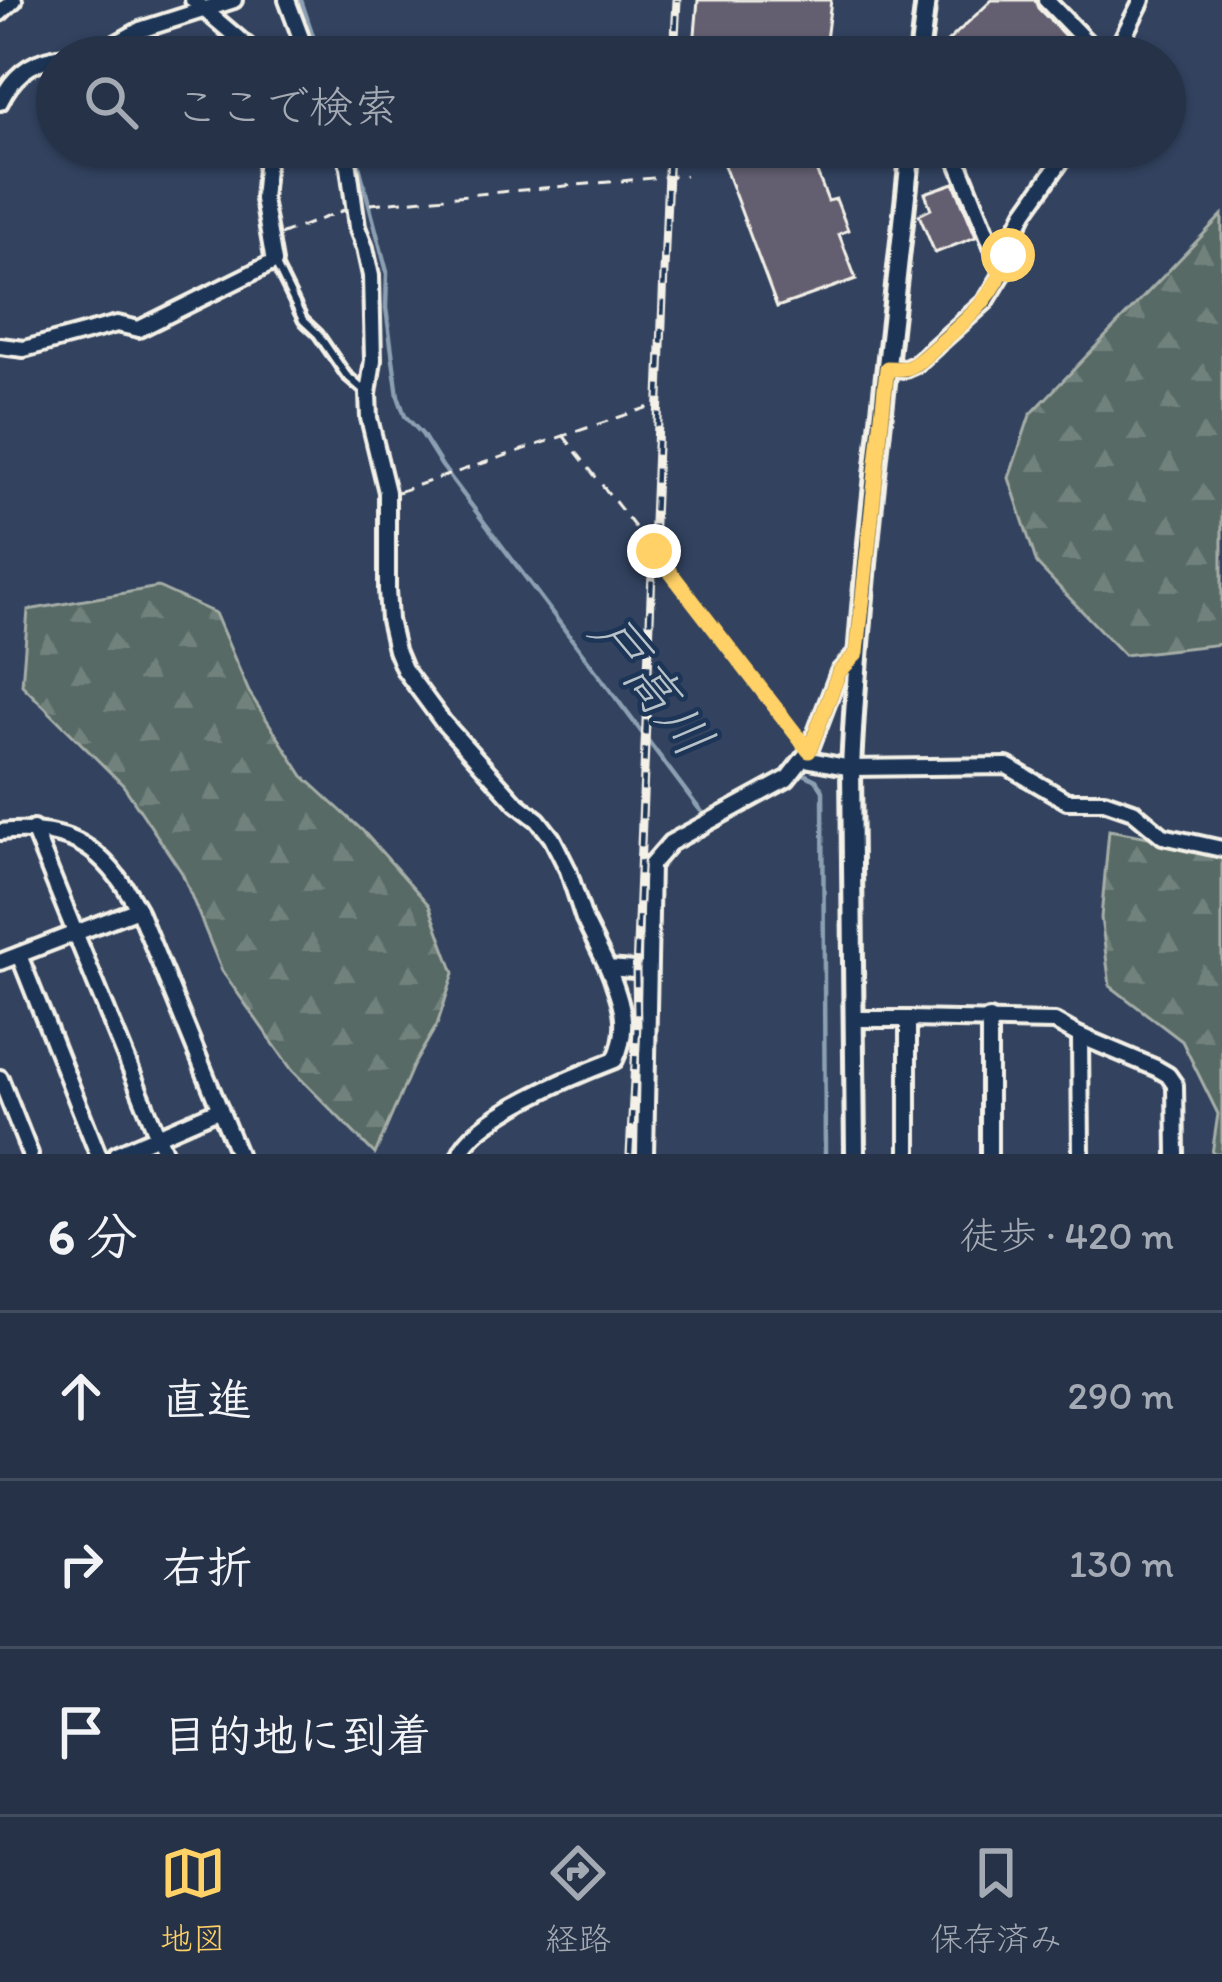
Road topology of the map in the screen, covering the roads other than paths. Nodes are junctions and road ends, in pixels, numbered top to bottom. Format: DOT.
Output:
graph roads {
  1 [pos="14,0"];
  2 [pos="235,0"];
  3 [pos="287,0"];
  4 [pos="926,0"];
  5 [pos="1046,0"];
  6 [pos="1142,0"];
  7 [pos="199,6"];
  8 [pos="0,13"];
  9 [pos="129,36"];
  10 [pos="235,36"];
  11 [pos="300,36"];
  12 [pos="922,36"];
  13 [pos="1081,36"];
  14 [pos="1123,36"];
  15 [pos="36,62"];
  16 [pos="5,75"];
  17 [pos="0,102"];
  18 [pos="266,168"];
  19 [pos="349,168"];
  20 [pos="909,168"];
  21 [pos="960,168"];
  22 [pos="1056,168"];
  23 [pos="274,262"];
  24 [pos="1003,273"];
  25 [pos="0,346"];
  26 [pos="887,368"];
  27 [pos="368,394"];
  28 [pos="857,653"];
  29 [pos="807,755"];
  30 [pos="851,768"];
  31 [pos="33,829"];
  32 [pos="0,832"];
  33 [pos="1222,849"];
  34 [pos="138,909"];
  35 [pos="76,933"];
  36 [pos="19,955"];
  37 [pos="0,962"];
  38 [pos="608,968"];
  39 [pos="649,971"];
  40 [pos="854,1019"];
  41 [pos="908,1019"];
  42 [pos="988,1019"];
  43 [pos="1080,1036"];
  44 [pos="0,1078"];
  45 [pos="220,1109"];
  46 [pos="158,1137"];
  47 [pos="30,1154"];
  48 [pos="98,1154"];
  49 [pos="116,1154"];
  50 [pos="165,1154"];
  51 [pos="238,1154"];
  52 [pos="460,1154"];
  53 [pos="645,1154"];
  54 [pos="855,1154"];
  55 [pos="908,1154"];
  56 [pos="989,1154"];
  57 [pos="1081,1154"];
  58 [pos="1177,1154"];
  1 -- 8 [label="street"];
  2 -- 7 [label="street"];
  3 -- 11 [label="street"];
  4 -- 12 [label="street"];
  5 -- 13 [label="street"];
  6 -- 14 [label="street"];
  7 -- 9 [label="street"];
  7 -- 10 [label="street"];
  15 -- 16 [label="street"];
  16 -- 17 [label="street"];
  18 -- 23 [label="street"];
  19 -- 27 [label="street"];
  20 -- 26 [label="street"];
  21 -- 24 [label="street"];
  22 -- 24 [label="street"];
  23 -- 25 [label="street"];
  23 -- 27 [label="lane"];
  24 -- 26 [label="street"];
  26 -- 28 [label="street"];
  27 -- 38 [label="street"];
  28 -- 29 [label="street"];
  28 -- 30 [label="street"];
  29 -- 30 [label="street"];
  29 -- 39 [label="street"];
  30 -- 33 [label="street"];
  30 -- 40 [label="street"];
  31 -- 32 [label="street"];
  31 -- 34 [label="street"];
  31 -- 35 [label="street"];
  34 -- 35 [label="street"];
  34 -- 45 [label="street"];
  35 -- 36 [label="street"];
  35 -- 46 [label="street"];
  36 -- 37 [label="street"];
  36 -- 48 [label="street"];
  38 -- 39 [label="street"];
  38 -- 52 [label="street"];
  39 -- 53 [label="street"];
  40 -- 41 [label="street"];
  40 -- 54 [label="street"];
  41 -- 42 [label="street"];
  41 -- 55 [label="street"];
  42 -- 43 [label="street"];
  42 -- 56 [label="street"];
  43 -- 57 [label="street"];
  43 -- 58 [label="street"];
  44 -- 47 [label="street"];
  45 -- 46 [label="street"];
  45 -- 51 [label="street"];
  46 -- 49 [label="street"];
  46 -- 50 [label="street"];
}
